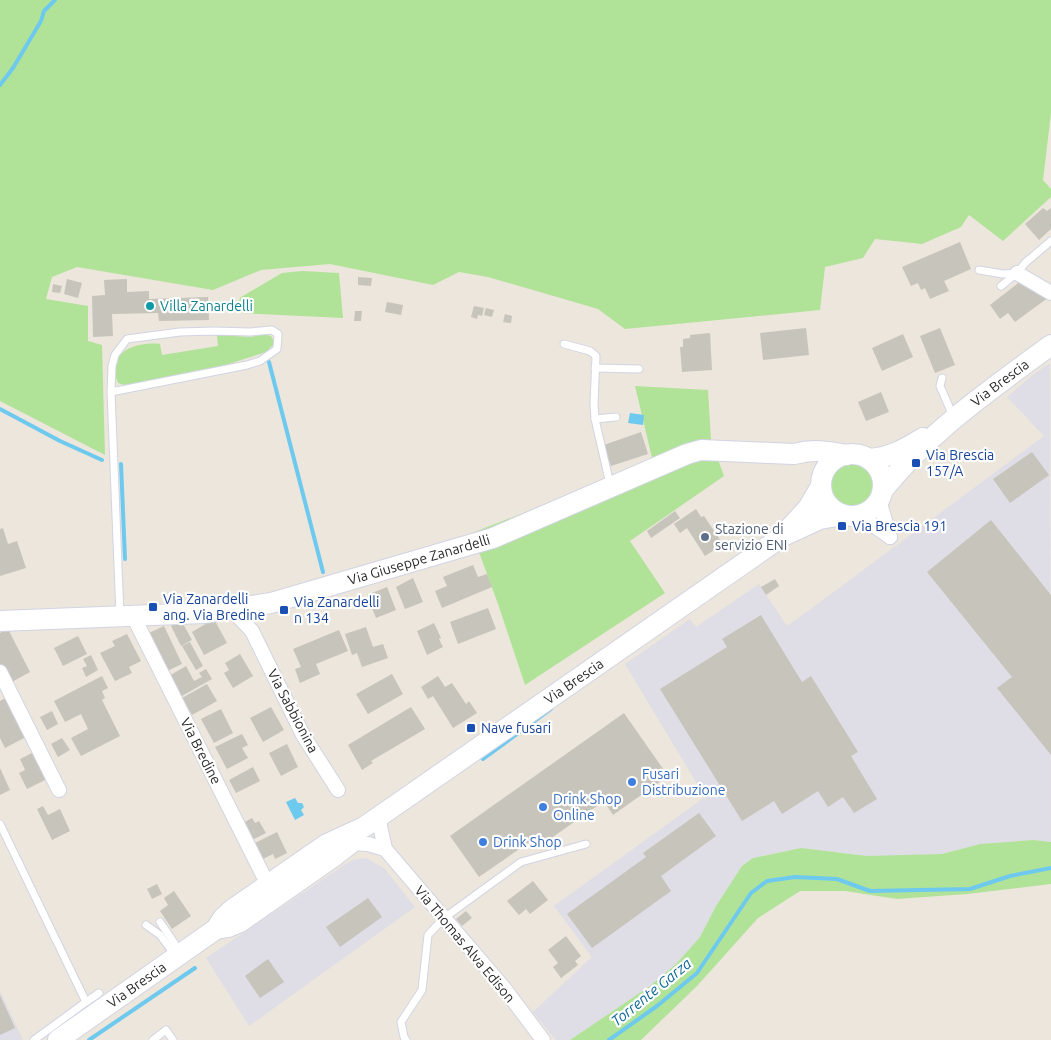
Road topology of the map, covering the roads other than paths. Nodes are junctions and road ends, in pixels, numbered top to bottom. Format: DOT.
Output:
graph roads {
  1 [pos="1051,241"];
  2 [pos="979,270"];
  3 [pos="1017,273"];
  4 [pos="1001,286"];
  5 [pos="1051,293"];
  6 [pos="564,344"];
  7 [pos="1051,345"];
  8 [pos="595,368"];
  9 [pos="639,369"];
  10 [pos="942,378"];
  11 [pos="111,392"];
  12 [pos="616,418"];
  13 [pos="595,419"];
  14 [pos="952,420"];
  15 [pos="794,454"];
  16 [pos="846,455"];
  17 [pos="868,459"];
  18 [pos="821,484"];
  19 [pos="611,487"];
  20 [pos="881,495"];
  21 [pos="851,515"];
  22 [pos="783,536"];
  23 [pos="257,606"];
  24 [pos="232,610"];
  25 [pos="126,616"];
  26 [pos="0,621"];
  27 [pos="252,631"];
  28 [pos="0,672"];
  29 [pos="494,738"];
  30 [pos="59,790"];
  31 [pos="338,790"];
  32 [pos="372,821"];
  33 [pos="0,824"];
  34 [pos="352,843"];
  35 [pos="586,844"];
  36 [pos="385,850"];
  37 [pos="268,885"];
  38 [pos="444,918"];
  39 [pos="160,922"];
  40 [pos="146,925"];
  41 [pos="216,930"];
  42 [pos="179,955"];
  43 [pos="99,994"];
  44 [pos="86,1002"];
  45 [pos="34,1040"];
  46 [pos="58,1040"];
  47 [pos="153,1040"];
  48 [pos="173,1040"];
  49 [pos="406,1040"];
  50 [pos="543,1040"];
  1 -- 3 [label="lane"];
  2 -- 3 [label="lane"];
  3 -- 4 [label="lane"];
  3 -- 5 [label="street"];
  6 -- 8 [label="lane"];
  7 -- 14 [label="main road, Via Brescia"];
  8 -- 9 [label="lane"];
  8 -- 13 [label="lane"];
  10 -- 14 [label="lane"];
  11 -- 11 [label="lane"];
  11 -- 25 [label="lane"];
  12 -- 13 [label="lane"];
  13 -- 19 [label="lane"];
  14 -- 17 [label="main road, Via Brescia"];
  14 -- 20 [label="main road, Via Brescia"];
  15 -- 16 [label="main road, Via Giuseppe Zanardelli"];
  15 -- 18 [label="main road"];
  15 -- 19 [label="main road, Via Giuseppe Zanardelli"];
  16 -- 17 [label="main road, Via Brescia"];
  16 -- 18 [label="main road, Via Brescia"];
  17 -- 20 [label="main road"];
  18 -- 21 [label="main road"];
  18 -- 22 [label="main road, Via Brescia"];
  19 -- 23 [label="main road, Via Giuseppe Zanardelli"];
  20 -- 21 [label="main road, Via Brescia"];
  20 -- 21 [label="street"];
  21 -- 22 [label="main road, Via Brescia"];
  22 -- 29 [label="main road, Via Brescia"];
  23 -- 24 [label="main road, Via Giuseppe Zanardelli"];
  23 -- 27 [label="street"];
  24 -- 25 [label="main road, Via Giuseppe Zanardelli"];
  24 -- 27 [label="street, Via Sabbionina"];
  25 -- 26 [label="main road, Via Giuseppe Zanardelli"];
  25 -- 37 [label="street, Via Bredine"];
  27 -- 31 [label="street, Via Sabbionina"];
  28 -- 30 [label="street"];
  29 -- 32 [label="main road, Via Brescia"];
  29 -- 36 [label="street"];
  32 -- 34 [label="main road, Via Brescia"];
  32 -- 36 [label="street, Via Thomas Alva Edison"];
  32 -- 37 [label="main road, Via Brescia"];
  33 -- 44 [label="lane"];
  34 -- 36 [label="street"];
  34 -- 41 [label="main road, Via Brescia"];
  35 -- 38 [label="lane"];
  36 -- 38 [label="street, Via Thomas Alva Edison"];
  37 -- 41 [label="main road, Via Brescia"];
  38 -- 49 [label="lane"];
  38 -- 50 [label="street, Via Thomas Alva Edison"];
  39 -- 42 [label="lane"];
  40 -- 42 [label="lane"];
  41 -- 42 [label="main road, Via Brescia"];
  42 -- 46 [label="main road, Via Brescia"];
  43 -- 44 [label="lane"];
  44 -- 45 [label="lane"];
  47 -- 48 [label="lane"];
}
